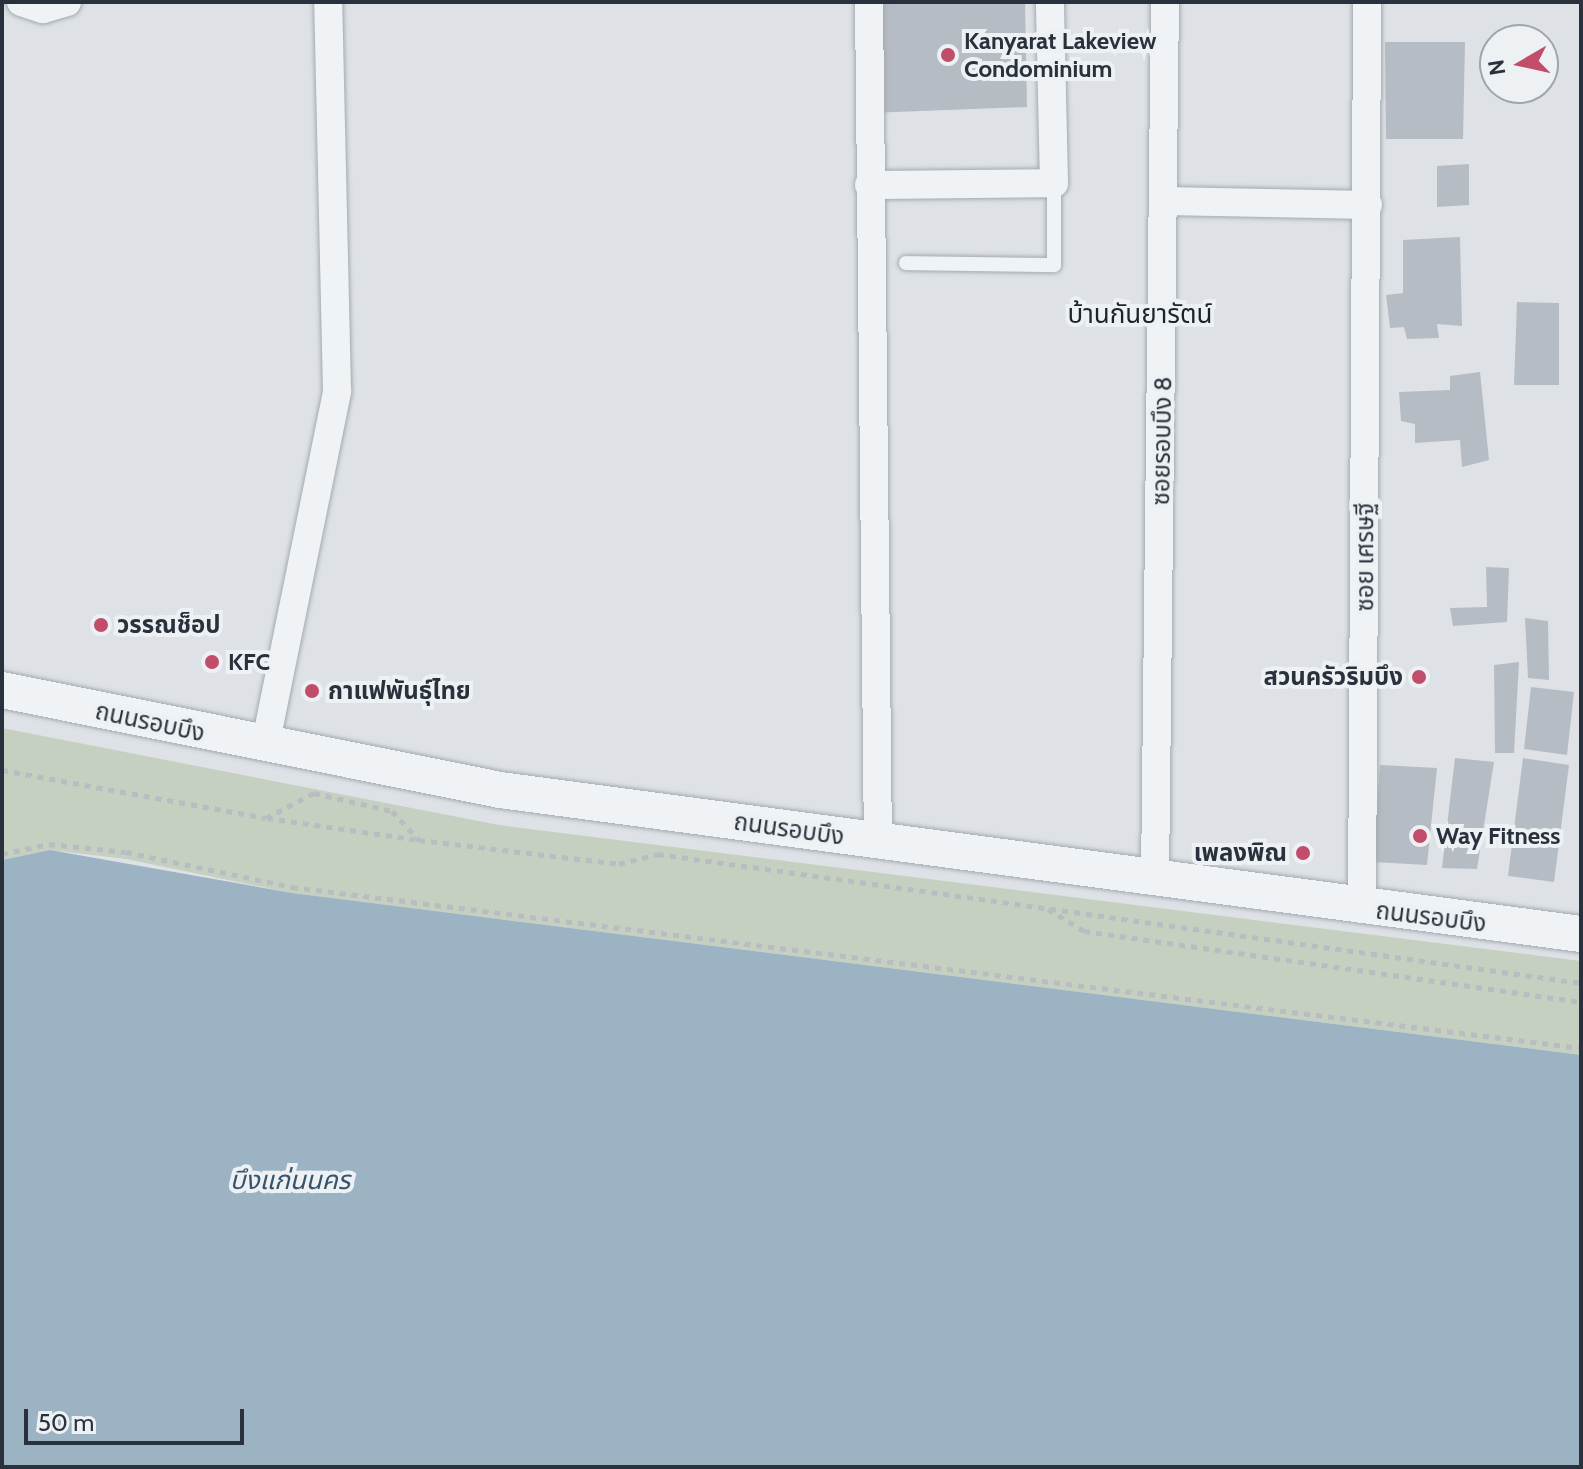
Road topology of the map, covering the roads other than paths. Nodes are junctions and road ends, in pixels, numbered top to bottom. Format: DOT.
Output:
graph roads {
  1 [pos="21,2"];
  2 [pos="67,2"];
  3 [pos="328,2"];
  4 [pos="869,2"];
  5 [pos="1050,2"];
  6 [pos="1165,2"];
  7 [pos="1367,2"];
  8 [pos="1054,183"];
  9 [pos="869,185"];
  10 [pos="1166,201"];
  11 [pos="1368,205"];
  12 [pos="906,263"];
  13 [pos="2,690"];
  14 [pos="265,746"];
  15 [pos="878,842"];
  16 [pos="1155,880"];
  17 [pos="1362,909"];
  18 [pos="1581,934"];
  1 -- 2 [label="street"];
  3 -- 14 [label="street"];
  4 -- 9 [label="street"];
  5 -- 8 [label="street"];
  6 -- 10 [label="street, ซอยรอบบึง 8"];
  7 -- 11 [label="street, ซอย เศรษฐี"];
  8 -- 9 [label="street"];
  8 -- 12 [label="lane"];
  9 -- 15 [label="street"];
  10 -- 11 [label="street"];
  10 -- 16 [label="street, ซอยรอบบึง 8"];
  11 -- 17 [label="street, ซอย เศรษฐี"];
  13 -- 14 [label="street, ถนนรอบบึง"];
  14 -- 15 [label="street, ถนนรอบบึง"];
  15 -- 16 [label="street, ถนนรอบบึง"];
  16 -- 17 [label="street, ถนนรอบบึง"];
  17 -- 18 [label="street, ถนนรอบบึง"];
}
